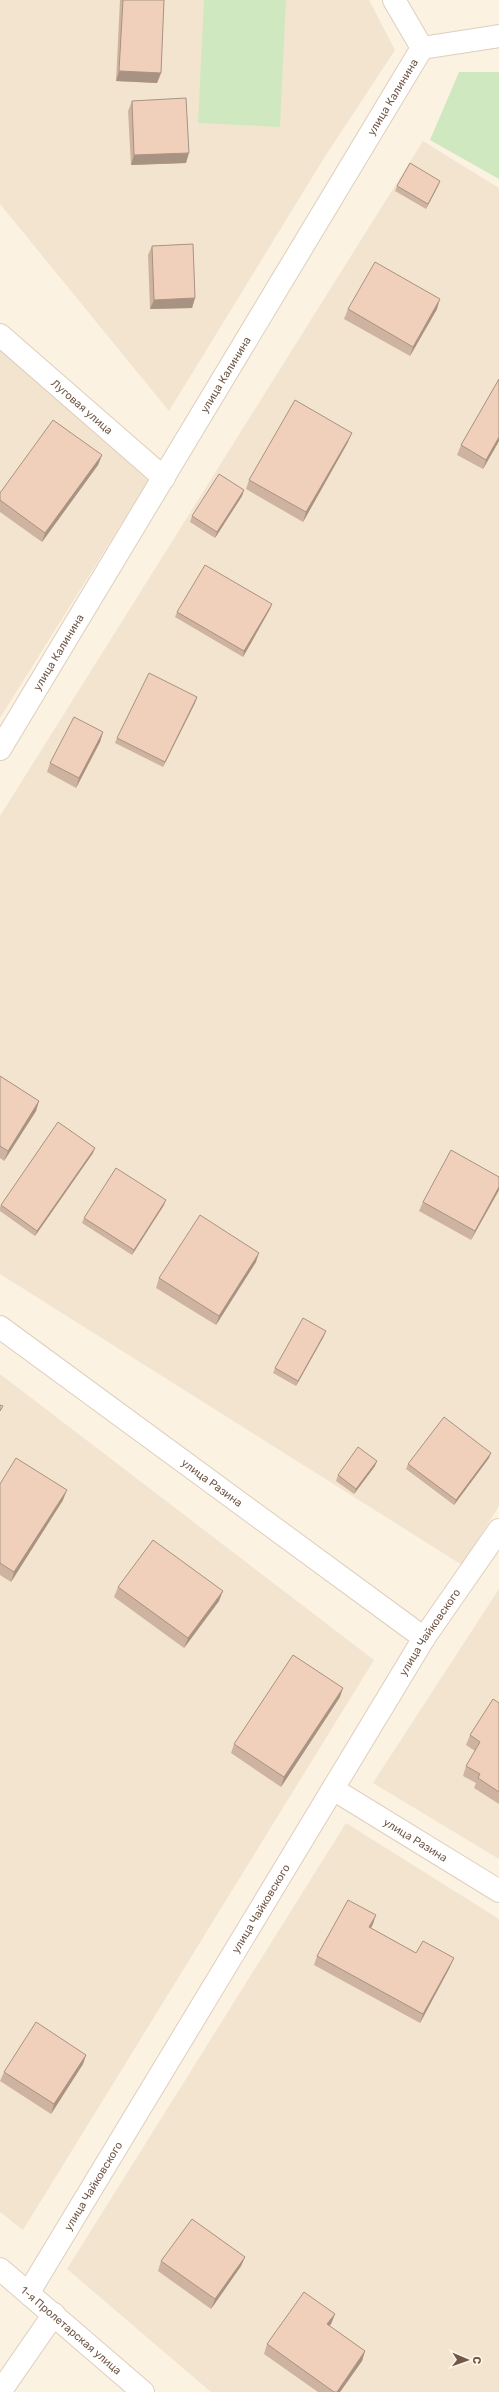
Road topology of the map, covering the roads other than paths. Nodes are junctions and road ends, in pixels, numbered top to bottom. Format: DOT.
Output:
graph roads {
  1 [pos="394,0"];
  2 [pos="499,36"];
  3 [pos="422,48"];
  4 [pos="0,335"];
  5 [pos="164,478"];
  6 [pos="0,749"];
  7 [pos="0,1327"];
  8 [pos="499,1530"];
  9 [pos="424,1638"];
  10 [pos="333,1789"];
  11 [pos="499,1891"];
  12 [pos="0,2269"];
  13 [pos="29,2292"];
  14 [pos="54,2314"];
  15 [pos="0,2392"];
  16 [pos="143,2392"];
  1 -- 3 [label="street, улица Калинина"];
  2 -- 3 [label="street"];
  3 -- 5 [label="street, улица Калинина"];
  4 -- 5 [label="street, Луговая улица"];
  5 -- 6 [label="street, улица Калинина"];
  7 -- 9 [label="street, улица Разина"];
  8 -- 9 [label="street, улица Чайковского"];
  9 -- 10 [label="street, улица Чайковского"];
  10 -- 11 [label="street, улица Разина"];
  10 -- 13 [label="street, улица Чайковского"];
  12 -- 13 [label="street, 1-я Пролетарская улица"];
  13 -- 14 [label="street, 1-я Пролетарская улица"];
  14 -- 15 [label="street"];
  14 -- 16 [label="street, 1-я Пролетарская улица"];
}
